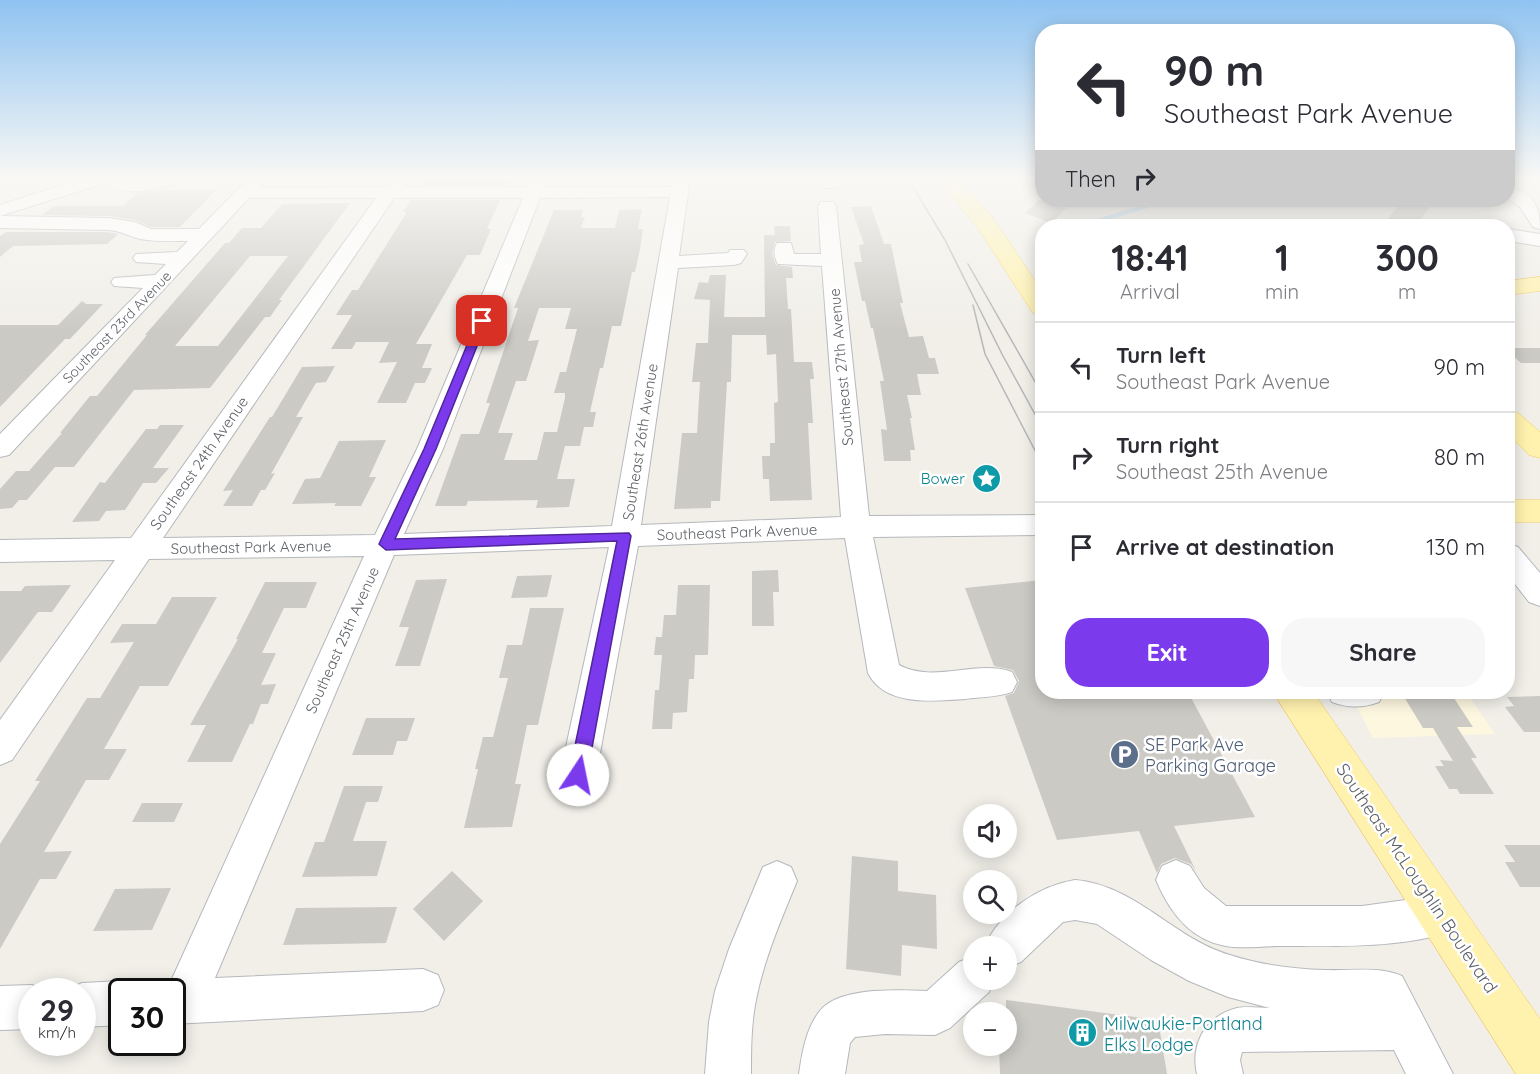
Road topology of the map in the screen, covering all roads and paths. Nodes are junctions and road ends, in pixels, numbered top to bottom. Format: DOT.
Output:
graph roads {
  1 [pos="132,229"];
  2 [pos="212,229"];
  3 [pos="365,229"];
  4 [pos="519,229"];
  5 [pos="674,229"];
  6 [pos="833,229"];
  7 [pos="989,229"];
  8 [pos="206,235"];
  9 [pos="1515,236"];
  10 [pos="1540,240"];
  11 [pos="784,247"];
  12 [pos="737,254"];
  13 [pos="143,258"];
  14 [pos="184,258"];
  15 [pos="832,260"];
  16 [pos="669,262"];
  17 [pos="161,281"];
  18 [pos="121,282"];
  19 [pos="1540,284"];
  20 [pos="1515,287"];
  21 [pos="1035,298"];
  22 [pos="1515,425"];
  23 [pos="1540,448"];
  24 [pos="0,449"];
  25 [pos="1515,511"];
  26 [pos="1540,511"];
  27 [pos="1035,525"];
  28 [pos="858,527"];
  29 [pos="624,536"];
  30 [pos="386,544"];
  31 [pos="140,548"];
  32 [pos="0,551"];
  33 [pos="1515,564"];
  34 [pos="1540,594"];
  35 [pos="1000,682"];
  36 [pos="1297,699"];
  37 [pos="0,749"];
  38 [pos="578,775"];
  39 [pos="1176,880"];
  40 [pos="777,881"];
  41 [pos="1442,915"];
  42 [pos="1017,937"];
  43 [pos="186,983"];
  44 [pos="963,987"];
  45 [pos="423,990"];
  46 [pos="186,1001"];
  47 [pos="18,1007"];
  48 [pos="0,1008"];
  49 [pos="1406,1028"];
  50 [pos="1540,1064"];
  51 [pos="728,1074"];
  52 [pos="822,1074"];
  53 [pos="1220,1074"];
  54 [pos="1430,1074"];
  1 -- 8 [label="street"];
  2 -- 8 [label="street, Southeast 23rd Avenue"];
  3 -- 31 [label="street, Southeast 24th Avenue"];
  4 -- 30 [label="street, Southeast 25th Avenue"];
  5 -- 16 [label="street, Southeast 26th Avenue"];
  6 -- 15 [label="street, Southeast 27th Avenue"];
  7 -- 21 [label="main road"];
  8 -- 14 [label="street, Southeast 23rd Avenue"];
  9 -- 10 [label="street"];
  11 -- 15 [label="street"];
  12 -- 16 [label="street"];
  13 -- 14 [label="street"];
  14 -- 17 [label="street, Southeast 23rd Avenue"];
  15 -- 28 [label="street, Southeast 27th Avenue"];
  16 -- 29 [label="street, Southeast 26th Avenue"];
  17 -- 18 [label="street"];
  17 -- 24 [label="street, Southeast 23rd Avenue"];
  19 -- 20 [label="main road"];
  22 -- 23 [label="main road"];
  25 -- 26 [label="main road"];
  27 -- 28 [label="street, Southeast Park Avenue"];
  28 -- 29 [label="street, Southeast Park Avenue"];
  28 -- 35 [label="street, Southeast 27th Avenue"];
  29 -- 30 [label="street, Southeast Park Avenue"];
  29 -- 38 [label="street, Southeast 26th Avenue"];
  30 -- 31 [label="street, Southeast Park Avenue"];
  30 -- 43 [label="street, Southeast 25th Avenue"];
  31 -- 32 [label="street, Southeast Park Avenue"];
  31 -- 37 [label="street, Southeast 24th Avenue"];
  33 -- 34 [label="street"];
  36 -- 41 [label="main road, Southeast McLoughlin Boulevard"];
  39 -- 41 [label="street"];
  40 -- 51 [label="street"];
  41 -- 50 [label="main road, Southeast McLoughlin Boulevard"];
  42 -- 49 [label="street"];
  44 -- 52 [label="street"];
  45 -- 46 [label="street"];
  47 -- 48 [label="street"];
  49 -- 53 [label="street"];
  49 -- 54 [label="street"];
}
